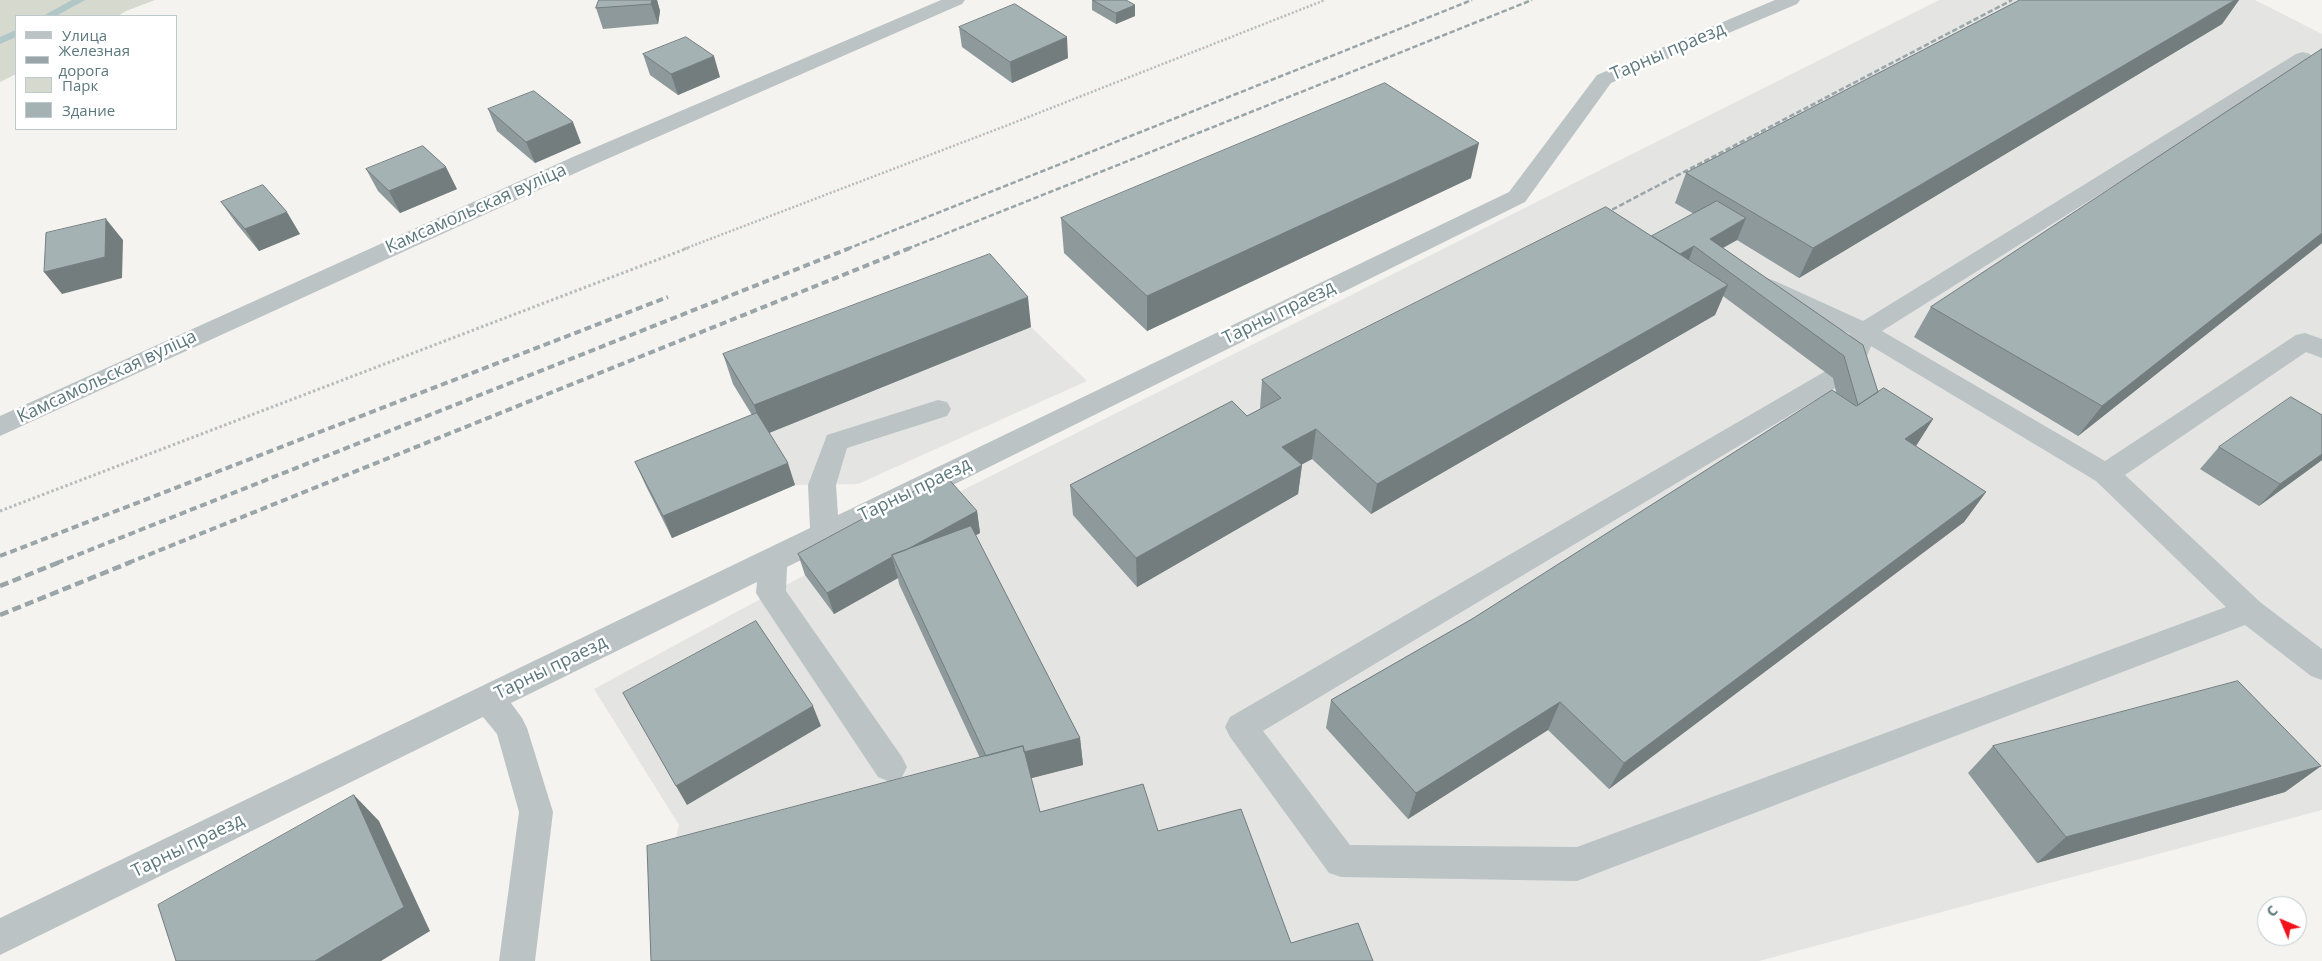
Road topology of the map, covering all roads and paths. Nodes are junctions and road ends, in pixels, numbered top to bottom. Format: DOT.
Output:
graph roads {
  1 [pos="956,0"];
  2 [pos="1325,0"];
  3 [pos="1791,0"];
  4 [pos="2303,58"];
  5 [pos="1754,280"];
  6 [pos="1864,331"];
  7 [pos="2322,350"];
  8 [pos="938,409"];
  9 [pos="0,427"];
  10 [pos="2106,474"];
  11 [pos="0,511"];
  12 [pos="825,534"];
  13 [pos="773,560"];
  14 [pos="2250,611"];
  15 [pos="2322,668"];
  16 [pos="488,699"];
  17 [pos="890,767"];
  18 [pos="0,937"];
  19 [pos="517,961"];
  1 -- 9 [label="street, Камсамольская вуліца"];
  2 -- 11 [label="path"];
  3 -- 12 [label="street, Тарны праезд"];
  4 -- 6 [label="street"];
  5 -- 6 [label="street"];
  6 -- 10 [label="street"];
  6 -- 14 [label="street"];
  7 -- 10 [label="street"];
  8 -- 12 [label="street"];
  10 -- 14 [label="street"];
  12 -- 13 [label="street, Тарны праезд"];
  13 -- 16 [label="street, Тарны праезд"];
  13 -- 17 [label="street"];
  14 -- 15 [label="street"];
  16 -- 18 [label="street, Тарны праезд"];
  16 -- 19 [label="street"];
}
